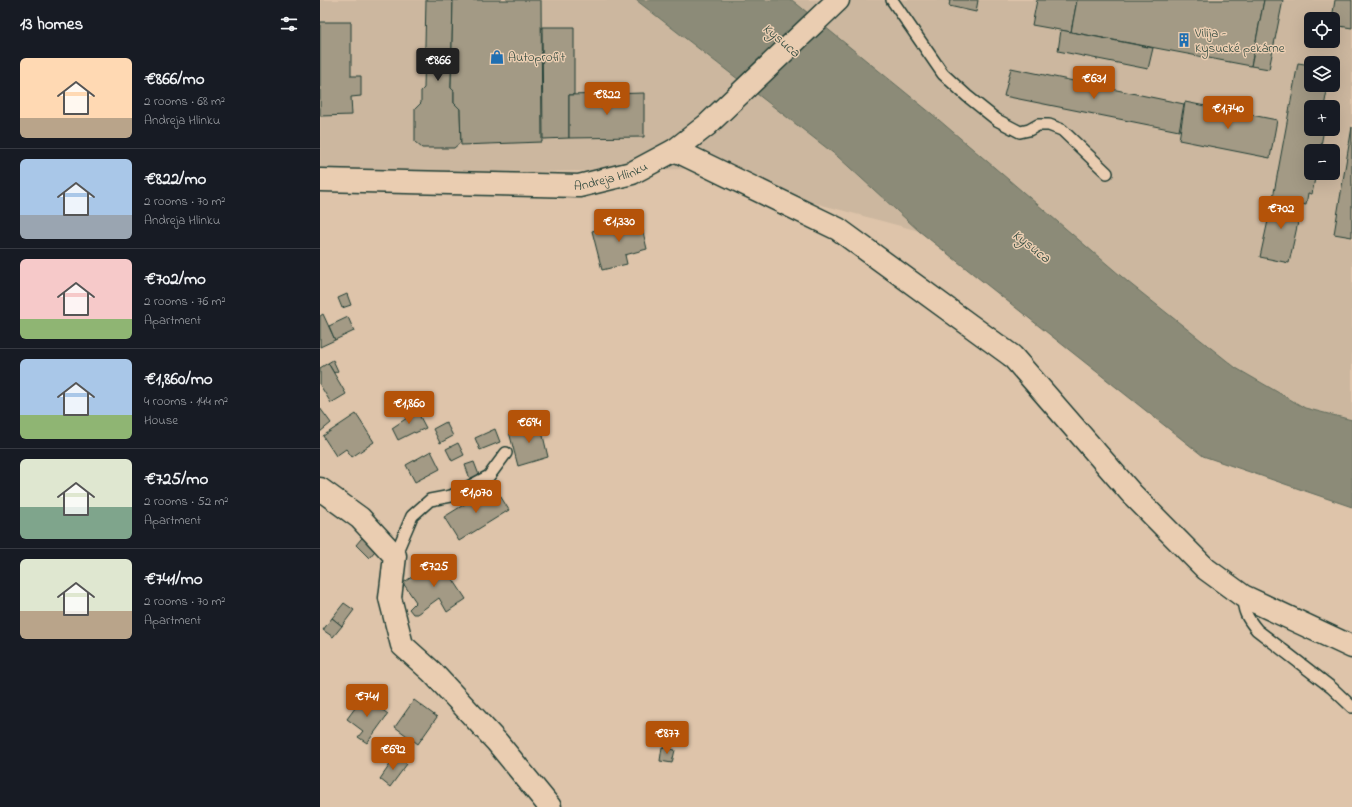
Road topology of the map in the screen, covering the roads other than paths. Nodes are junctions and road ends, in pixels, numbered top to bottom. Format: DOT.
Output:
graph roads {
  1 [pos="892,0"];
  2 [pos="837,1"];
  3 [pos="675,150"];
  4 [pos="1106,173"];
  5 [pos="320,180"];
  6 [pos="506,453"];
  7 [pos="320,489"];
  8 [pos="395,556"];
  9 [pos="1243,596"];
  10 [pos="1352,647"];
  11 [pos="1352,707"];
  12 [pos="550,807"];
  1 -- 4 [label="lane"];
  2 -- 3 [label="street, Andreja Hlinku"];
  3 -- 5 [label="street, Andreja Hlinku"];
  3 -- 9 [label="street"];
  6 -- 8 [label="lane"];
  7 -- 8 [label="street"];
  8 -- 12 [label="street"];
  9 -- 10 [label="street"];
  9 -- 11 [label="lane"];
}
